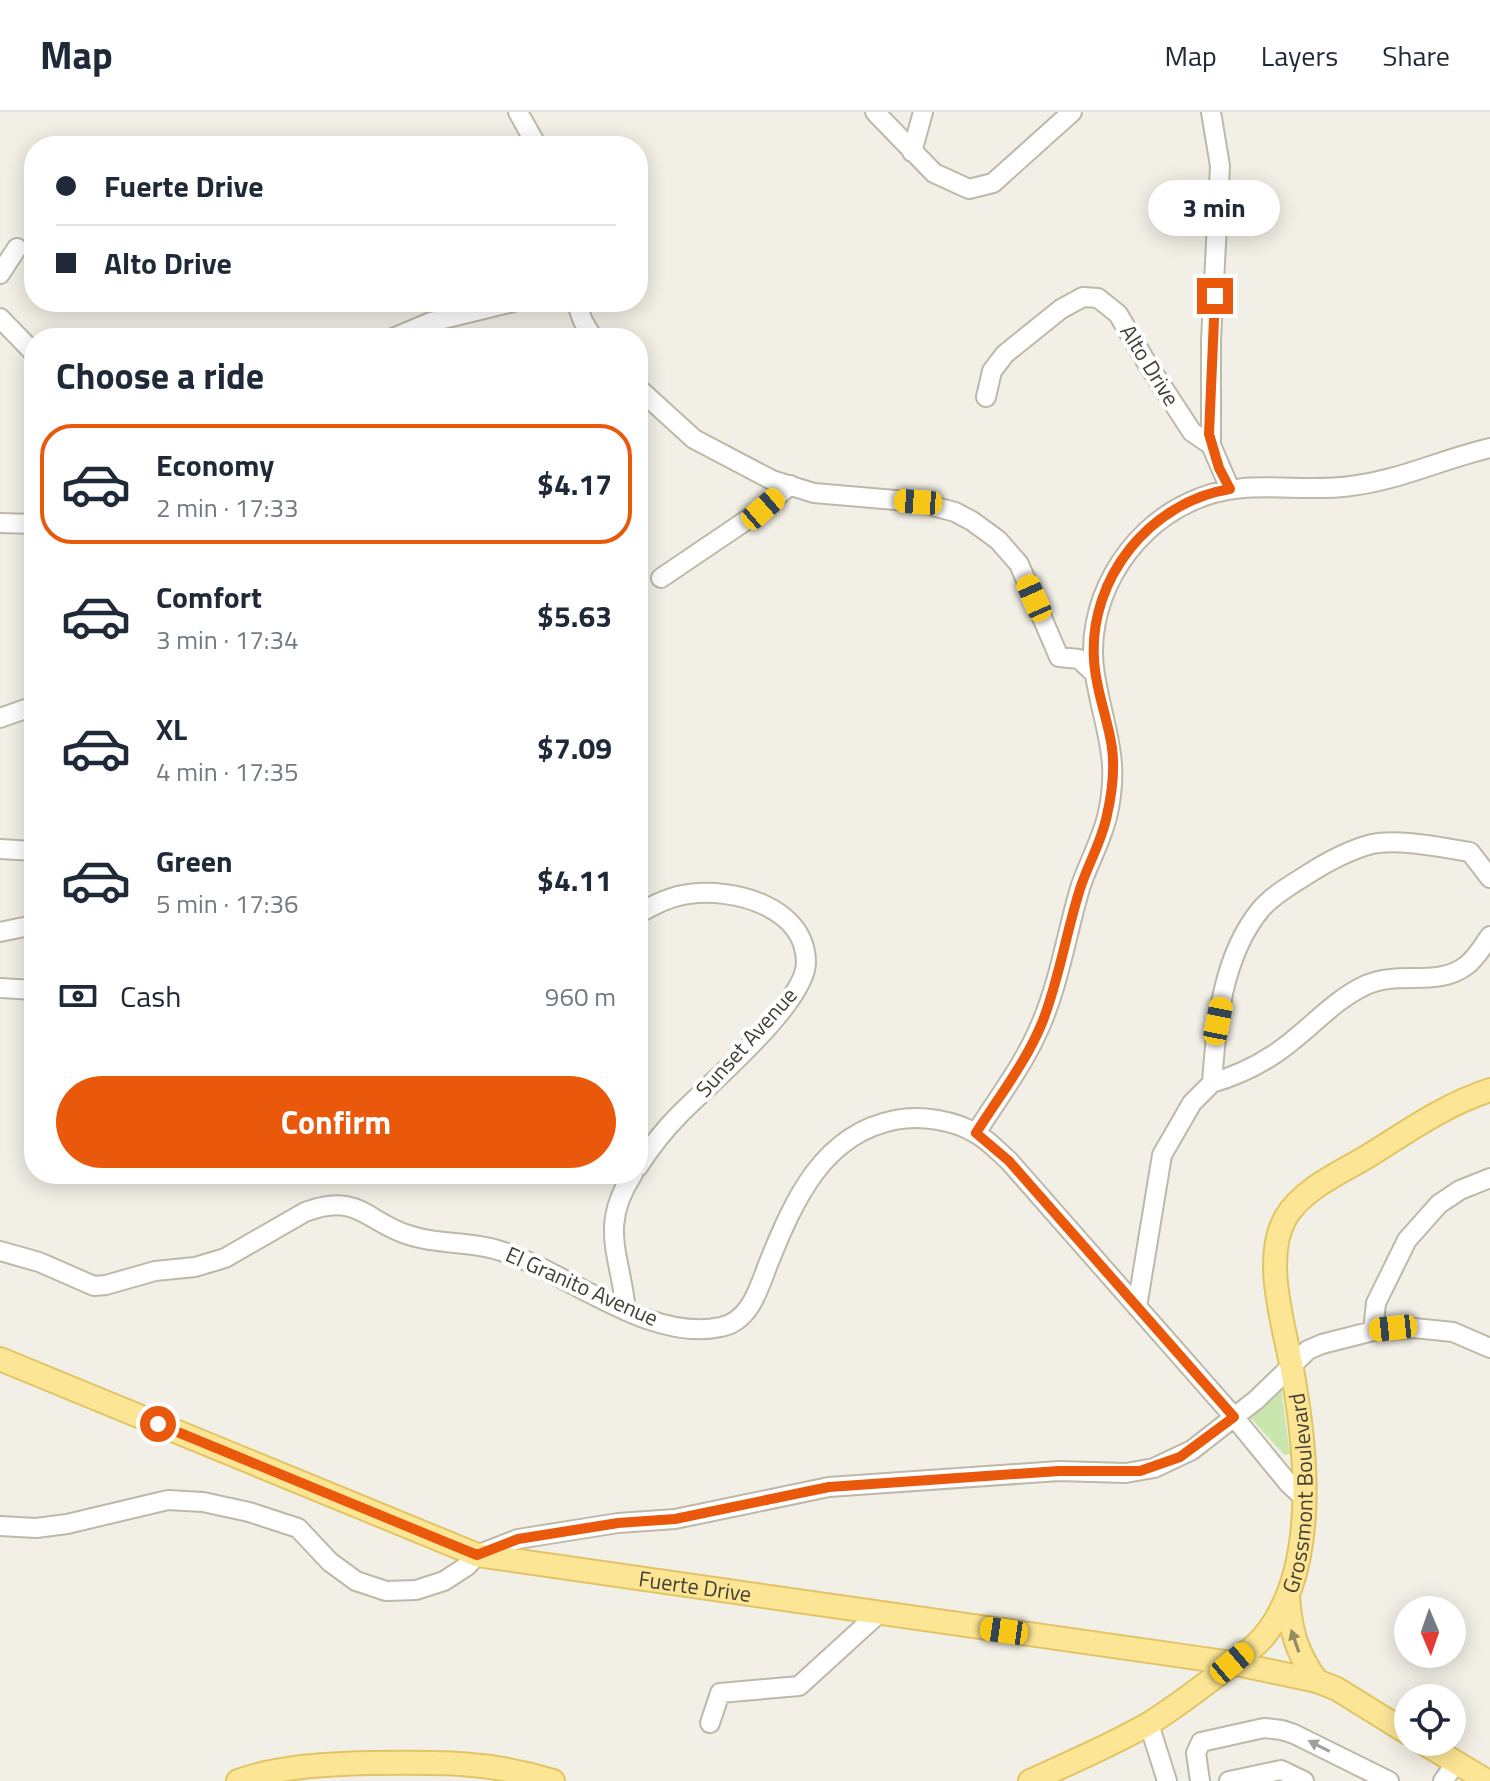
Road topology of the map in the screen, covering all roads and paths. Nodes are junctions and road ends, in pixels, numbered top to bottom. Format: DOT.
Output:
graph roads {
  1 [pos="518,112"];
  2 [pos="875,112"];
  3 [pos="923,112"];
  4 [pos="1072,112"];
  5 [pos="1211,112"];
  6 [pos="531,136"];
  7 [pos="912,152"];
  8 [pos="17,248"];
  9 [pos="0,274"];
  10 [pos="472,312"];
  11 [pos="0,320"];
  12 [pos="417,328"];
  13 [pos="24,343"];
  14 [pos="648,397"];
  15 [pos="986,397"];
  16 [pos="1211,445"];
  17 [pos="1490,448"];
  18 [pos="790,485"];
  19 [pos="1230,489"];
  20 [pos="0,523"];
  21 [pos="24,524"];
  22 [pos="661,578"];
  23 [pos="1095,674"];
  24 [pos="24,710"];
  25 [pos="0,718"];
  26 [pos="0,849"];
  27 [pos="24,850"];
  28 [pos="1490,878"];
  29 [pos="648,908"];
  30 [pos="24,927"];
  31 [pos="0,932"];
  32 [pos="1490,936"];
  33 [pos="0,988"];
  34 [pos="24,989"];
  35 [pos="1212,1083"];
  36 [pos="1490,1090"];
  37 [pos="976,1133"];
  38 [pos="648,1154"];
  39 [pos="1490,1178"];
  40 [pos="627,1184"];
  41 [pos="0,1251"];
  42 [pos="1137,1307"];
  43 [pos="626,1311"];
  44 [pos="1373,1331"];
  45 [pos="1490,1348"];
  46 [pos="0,1359"];
  47 [pos="1291,1366"];
  48 [pos="1234,1417"];
  49 [pos="1303,1497"];
  50 [pos="0,1526"];
  51 [pos="477,1555"];
  52 [pos="1288,1596"];
  53 [pos="878,1614"];
  54 [pos="1232,1663"];
  55 [pos="1317,1681"];
  56 [pos="710,1723"];
  57 [pos="1149,1724"];
  58 [pos="1394,1724"];
  59 [pos="1435,1756"];
  60 [pos="456,1771"];
  61 [pos="1450,1772"];
  62 [pos="238,1781"];
  63 [pos="553,1781"];
  64 [pos="1030,1781"];
  65 [pos="1167,1781"];
  66 [pos="1200,1781"];
  67 [pos="1229,1781"];
  68 [pos="1304,1781"];
  69 [pos="1389,1781"];
  70 [pos="1487,1781"];
  1 -- 6 [label="street"];
  2 -- 7 [label="street"];
  3 -- 7 [label="street"];
  4 -- 7 [label="street"];
  5 -- 16 [label="street, Alto Drive"];
  8 -- 9 [label="street"];
  10 -- 12 [label="street"];
  11 -- 13 [label="street"];
  14 -- 18 [label="street"];
  15 -- 16 [label="street, Alto Drive"];
  16 -- 19 [label="street, Alto Drive"];
  17 -- 19 [label="street"];
  18 -- 22 [label="street"];
  18 -- 23 [label="street"];
  19 -- 23 [label="street"];
  20 -- 21 [label="street"];
  23 -- 37 [label="street"];
  24 -- 25 [label="street"];
  26 -- 27 [label="street"];
  28 -- 35 [label="street"];
  29 -- 38 [label="street, Sunset Avenue"];
  30 -- 31 [label="street"];
  32 -- 35 [label="street"];
  33 -- 34 [label="street"];
  35 -- 42 [label="street"];
  36 -- 47 [label="main road, Grossmont Boulevard"];
  37 -- 42 [label="street, El Granito Avenue"];
  37 -- 43 [label="street, El Granito Avenue"];
  39 -- 44 [label="street"];
  40 -- 43 [label="street"];
  41 -- 43 [label="street, El Granito Avenue"];
  42 -- 48 [label="street, El Granito Avenue"];
  44 -- 45 [label="street"];
  44 -- 47 [label="street"];
  46 -- 51 [label="main road, Fuerte Drive"];
  47 -- 48 [label="street"];
  47 -- 49 [label="main road, Grossmont Boulevard"];
  48 -- 49 [label="street, El Granito Avenue"];
  48 -- 51 [label="street"];
  49 -- 52 [label="main road, Grossmont Boulevard"];
  50 -- 51 [label="street"];
  51 -- 53 [label="main road, Fuerte Drive"];
  52 -- 54 [label="main road, Grossmont Boulevard"];
  55 -- 52 [label="main road, one-way"];
  53 -- 54 [label="main road, Fuerte Drive"];
  53 -- 56 [label="street"];
  54 -- 55 [label="main road, Fuerte Drive"];
  54 -- 57 [label="main road, Grossmont Boulevard"];
  55 -- 58 [label="main road, Fuerte Drive"];
  57 -- 64 [label="main road, Grossmont Boulevard"];
  57 -- 65 [label="street"];
  59 -- 61 [label="main road"];
  60 -- 62 [label="main road"];
  60 -- 63 [label="main road"];
  61 -- 70 [label="main road"];
  69 -- 66 [label="street, one-way"];
  67 -- 68 [label="street"];
}
